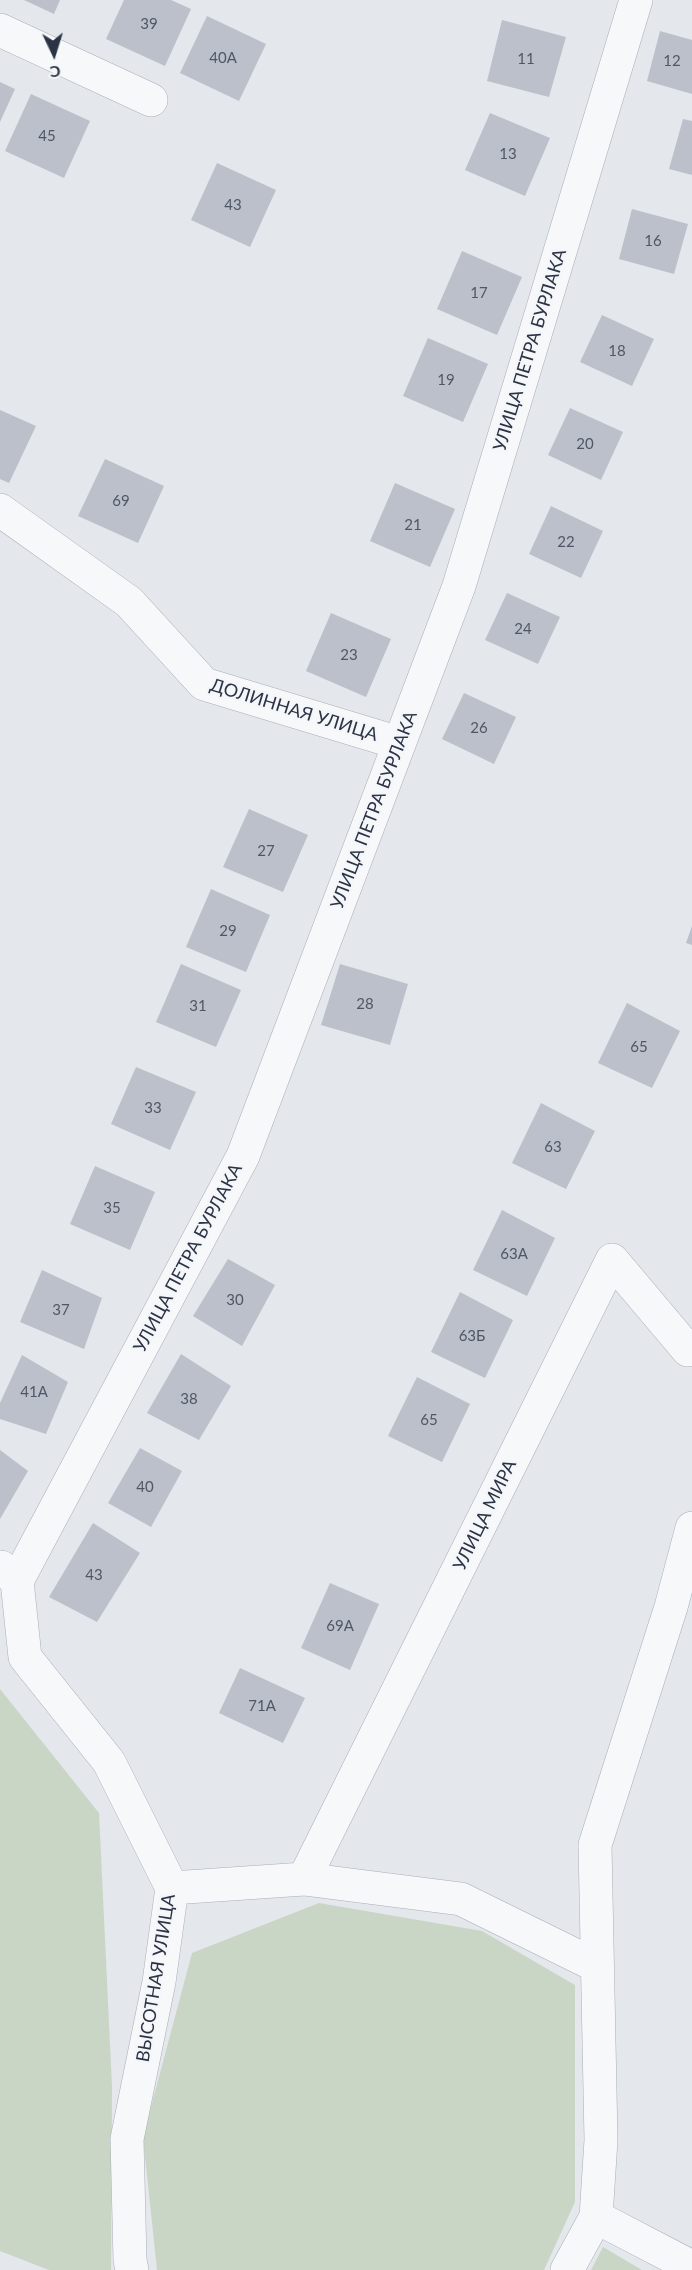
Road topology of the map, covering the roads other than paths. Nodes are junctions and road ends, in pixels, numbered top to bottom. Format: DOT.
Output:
graph roads {
  1 [pos="636,0"];
  2 [pos="0,30"];
  3 [pos="151,100"];
  4 [pos="0,510"];
  5 [pos="399,743"];
  6 [pos="692,1348"];
  7 [pos="692,1528"];
  8 [pos="8,1574"];
  9 [pos="304,1879"];
  10 [pos="172,1888"];
  11 [pos="597,1966"];
  12 [pos="596,2217"];
  13 [pos="692,2266"];
  14 [pos="132,2270"];
  15 [pos="567,2270"];
  1 -- 5 [label="street, УЛИЦА ПЕТРА БУРЛАКА"];
  2 -- 3 [label="street"];
  4 -- 5 [label="street, ДОЛИННАЯ УЛИЦА"];
  5 -- 8 [label="street, УЛИЦА ПЕТРА БУРЛАКА"];
  6 -- 9 [label="street, УЛИЦА МИРА"];
  7 -- 11 [label="street"];
  8 -- 10 [label="street, ВЫСОТНАЯ УЛИЦА"];
  9 -- 10 [label="street"];
  9 -- 11 [label="street"];
  10 -- 14 [label="street, ВЫСОТНАЯ УЛИЦА"];
  11 -- 12 [label="street"];
  12 -- 13 [label="street"];
  12 -- 15 [label="street"];
}
